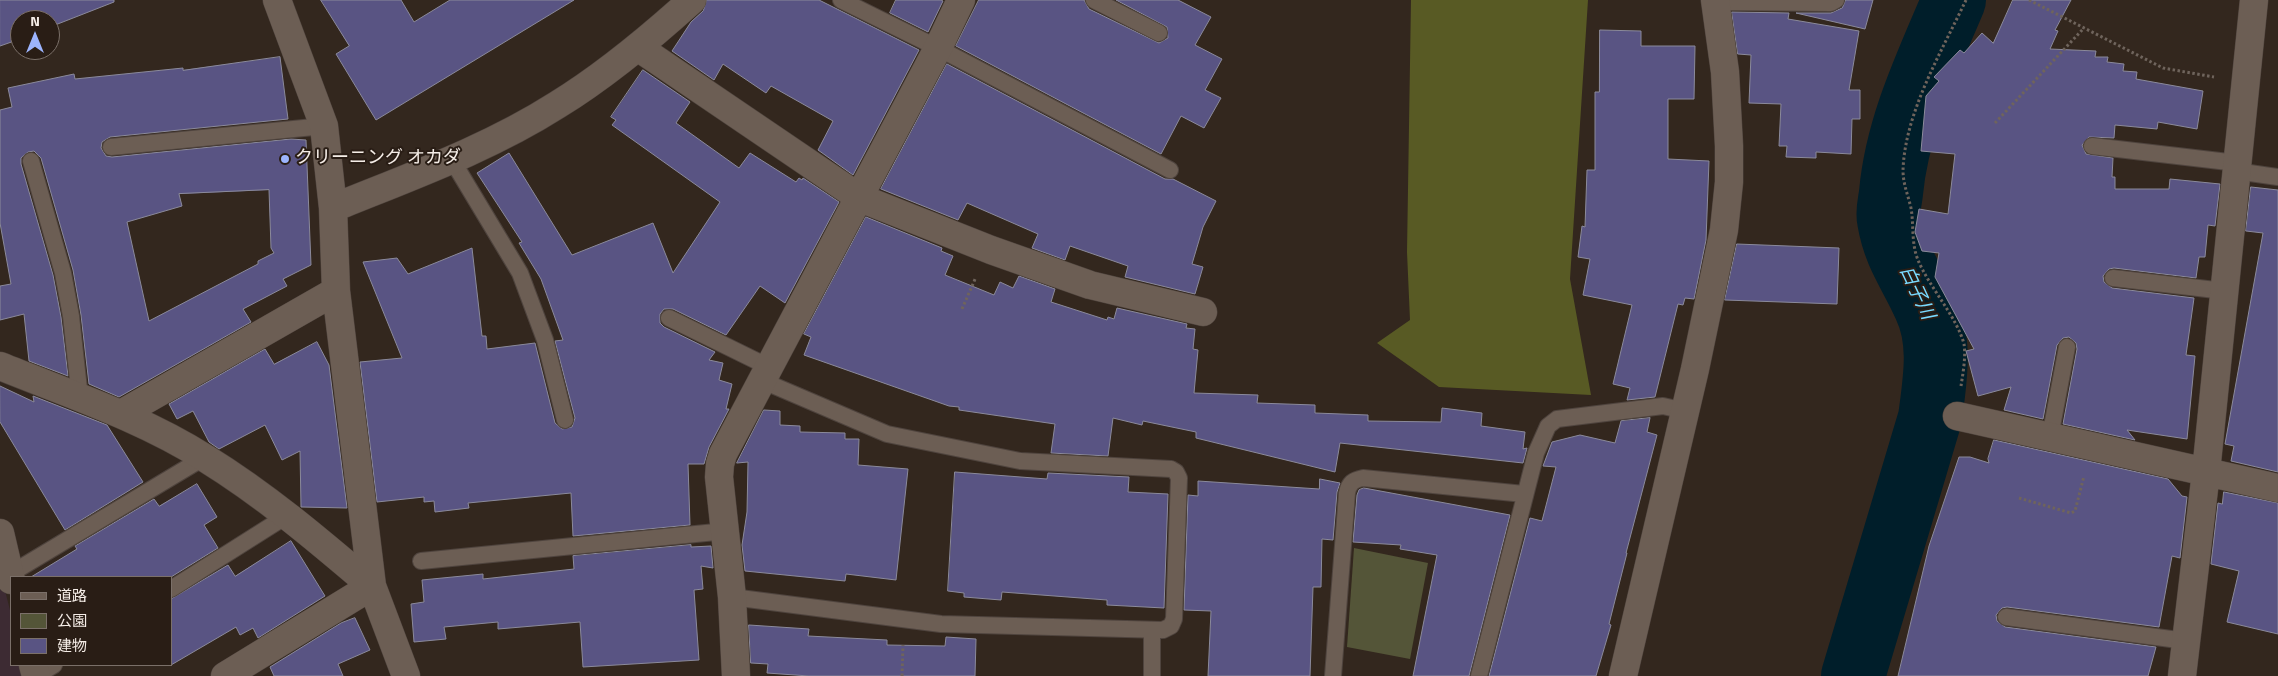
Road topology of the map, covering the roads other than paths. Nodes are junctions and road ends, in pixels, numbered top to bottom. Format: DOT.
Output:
graph roads {
  1 [pos="277,0"];
  2 [pos="692,0"];
  3 [pos="841,0"];
  4 [pos="961,0"];
  5 [pos="1094,0"];
  6 [pos="1836,0"];
  7 [pos="2254,0"];
  8 [pos="1715,1"];
  9 [pos="1159,33"];
  10 [pos="639,48"];
  11 [pos="938,48"];
  12 [pos="324,126"];
  13 [pos="2092,146"];
  14 [pos="111,147"];
  15 [pos="452,160"];
  16 [pos="31,161"];
  17 [pos="2236,167"];
  18 [pos="1170,170"];
  19 [pos="2278,177"];
  20 [pos="860,198"];
  21 [pos="333,208"];
  22 [pos="2113,278"];
  23 [pos="336,291"];
  24 [pos="2224,291"];
  25 [pos="1203,312"];
  26 [pos="669,318"];
  27 [pos="2067,347"];
  28 [pos="0,366"];
  29 [pos="767,375"];
  30 [pos="80,398"];
  31 [pos="1685,411"];
  32 [pos="121,414"];
  33 [pos="1957,416"];
  34 [pos="565,420"];
  35 [pos="2050,437"];
  36 [pos="205,457"];
  37 [pos="2206,472"];
  38 [pos="2278,488"];
  39 [pos="1524,494"];
  40 [pos="288,515"];
  41 [pos="726,530"];
  42 [pos="0,533"];
  43 [pos="421,561"];
  44 [pos="12,576"];
  45 [pos="10,577"];
  46 [pos="372,586"];
  47 [pos="172,588"];
  48 [pos="732,597"];
  49 [pos="2006,617"];
  50 [pos="1152,630"];
  51 [pos="2186,641"];
  52 [pos="52,666"];
  53 [pos="36,676"];
  54 [pos="225,676"];
  55 [pos="406,676"];
  56 [pos="736,676"];
  57 [pos="1152,676"];
  58 [pos="1333,676"];
  59 [pos="1479,676"];
  60 [pos="1623,676"];
  61 [pos="2182,676"];
  1 -- 12 [label="street"];
  2 -- 10 [label="street"];
  3 -- 11 [label="lane"];
  4 -- 11 [label="street"];
  5 -- 9 [label="lane"];
  6 -- 8 [label="lane"];
  7 -- 17 [label="street"];
  8 -- 31 [label="street"];
  10 -- 15 [label="street"];
  10 -- 20 [label="street"];
  11 -- 18 [label="lane"];
  11 -- 20 [label="street"];
  12 -- 14 [label="lane"];
  12 -- 21 [label="street"];
  13 -- 17 [label="lane"];
  15 -- 21 [label="street"];
  15 -- 34 [label="lane"];
  16 -- 30 [label="lane"];
  17 -- 19 [label="lane"];
  17 -- 24 [label="street"];
  20 -- 25 [label="street"];
  20 -- 29 [label="street"];
  21 -- 23 [label="street"];
  22 -- 24 [label="lane"];
  23 -- 32 [label="street"];
  23 -- 46 [label="street"];
  24 -- 37 [label="street"];
  26 -- 29 [label="lane"];
  27 -- 35 [label="lane"];
  28 -- 30 [label="street"];
  29 -- 41 [label="street"];
  29 -- 50 [label="lane"];
  30 -- 32 [label="street"];
  31 -- 39 [label="lane"];
  31 -- 60 [label="street"];
  32 -- 36 [label="street"];
  33 -- 35 [label="street"];
  35 -- 37 [label="street"];
  36 -- 40 [label="street"];
  36 -- 44 [label="lane"];
  37 -- 38 [label="street"];
  37 -- 51 [label="street"];
  39 -- 58 [label="lane"];
  39 -- 59 [label="lane"];
  40 -- 46 [label="street"];
  40 -- 47 [label="lane"];
  41 -- 43 [label="lane"];
  41 -- 48 [label="street"];
  42 -- 45 [label="street"];
  46 -- 54 [label="street"];
  46 -- 55 [label="street"];
  48 -- 50 [label="lane"];
  48 -- 56 [label="street"];
  49 -- 51 [label="lane"];
  50 -- 57 [label="lane"];
  51 -- 61 [label="street"];
  52 -- 53 [label="lane"];
}
